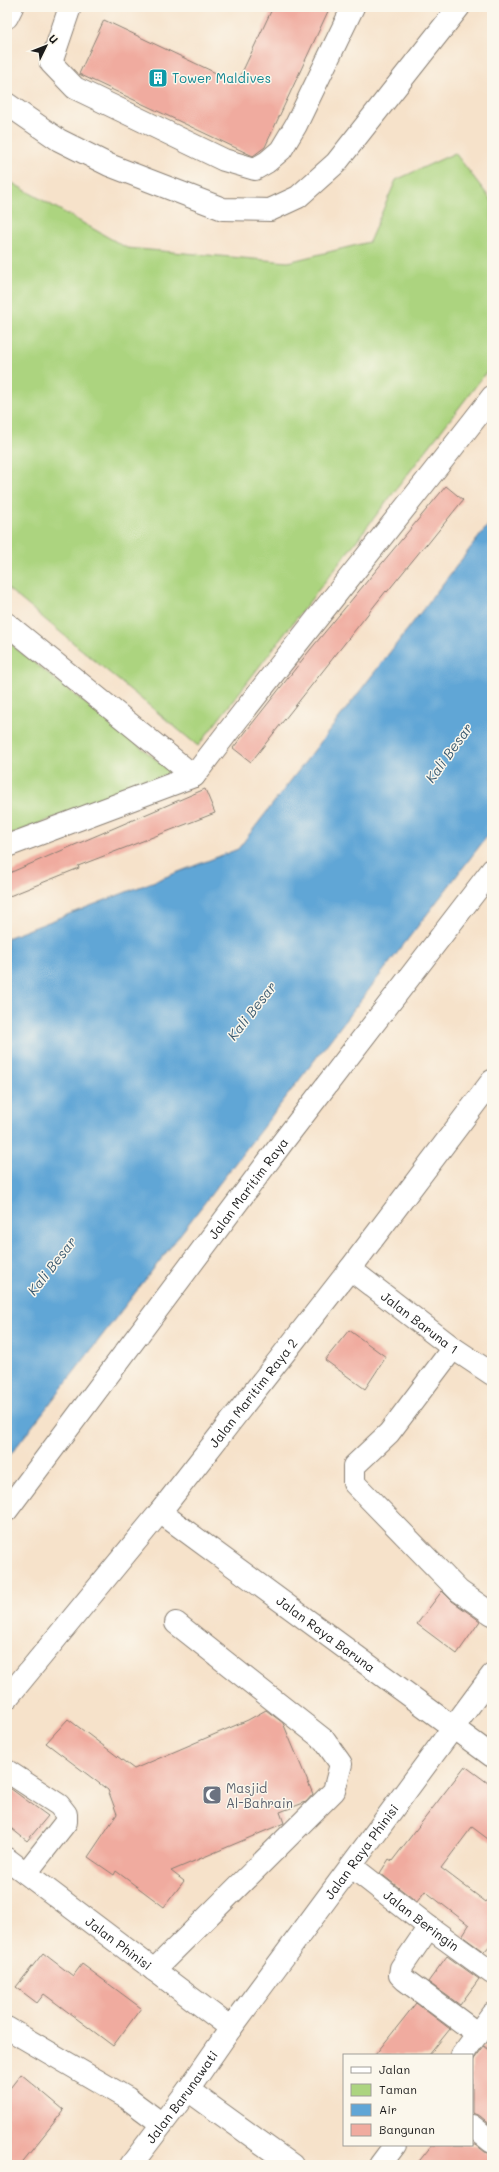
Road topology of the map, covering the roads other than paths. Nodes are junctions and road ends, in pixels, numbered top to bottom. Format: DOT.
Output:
graph roads {
  1 [pos="12,7"];
  2 [pos="70,7"];
  3 [pos="353,7"];
  4 [pos="459,7"];
  5 [pos="7,17"];
  6 [pos="7,104"];
  7 [pos="492,397"];
  8 [pos="7,624"];
  9 [pos="194,776"];
  10 [pos="7,846"];
  11 [pos="492,870"];
  12 [pos="491,1085"];
  13 [pos="350,1268"];
  14 [pos="453,1348"];
  15 [pos="492,1374"];
  16 [pos="7,1510"];
  17 [pos="160,1512"];
  18 [pos="492,1614"];
  19 [pos="176,1623"];
  20 [pos="492,1675"];
  21 [pos="7,1698"];
  22 [pos="453,1727"];
  23 [pos="492,1756"];
  24 [pos="7,1771"];
  25 [pos="7,1859"];
  26 [pos="351,1866"];
  27 [pos="26,1873"];
  28 [pos="429,1927"];
  29 [pos="154,1970"];
  30 [pos="492,1973"];
  31 [pos="492,2014"];
  32 [pos="7,2028"];
  33 [pos="231,2028"];
  34 [pos="478,2034"];
  35 [pos="463,2054"];
  36 [pos="188,2090"];
  37 [pos="162,2124"];
  38 [pos="473,2127"];
  39 [pos="492,2142"];
  40 [pos="394,2146"];
  41 [pos="131,2165"];
  42 [pos="292,2165"];
  43 [pos="380,2165"];
  1 -- 5 [label="street"];
  2 -- 3 [label="street"];
  4 -- 6 [label="street"];
  7 -- 9 [label="street"];
  8 -- 9 [label="street"];
  9 -- 10 [label="street"];
  11 -- 16 [label="street, Jalan Maritim Raya"];
  12 -- 13 [label="street, Jalan Maritim Raya 2"];
  13 -- 14 [label="street, Jalan Baruna 1"];
  13 -- 17 [label="street, Jalan Maritim Raya 2"];
  14 -- 15 [label="street, Jalan Baruna 1"];
  14 -- 18 [label="street"];
  17 -- 21 [label="street, Jalan Maritim Raya 2"];
  17 -- 22 [label="street, Jalan Raya Baruna"];
  19 -- 29 [label="street"];
  20 -- 22 [label="street, Jalan Raya Phinisi"];
  22 -- 23 [label="street, Jalan Raya Baruna"];
  22 -- 26 [label="street, Jalan Raya Phinisi"];
  24 -- 27 [label="street"];
  25 -- 27 [label="street, Jalan Phinisi"];
  26 -- 28 [label="street, Jalan Beringin"];
  26 -- 33 [label="street, Jalan Raya Phinisi"];
  27 -- 29 [label="street, Jalan Phinisi"];
  28 -- 30 [label="street, Jalan Beringin"];
  28 -- 34 [label="street"];
  29 -- 33 [label="street, Jalan Phinisi"];
  31 -- 34 [label="street"];
  32 -- 37 [label="street"];
  33 -- 36 [label="street, Jalan Barunawati"];
  34 -- 35 [label="street"];
  36 -- 37 [label="street, Jalan Barunawati"];
  36 -- 42 [label="street"];
  37 -- 41 [label="street, Jalan Barunawati"];
  38 -- 39 [label="street"];
  40 -- 43 [label="street"];
}
